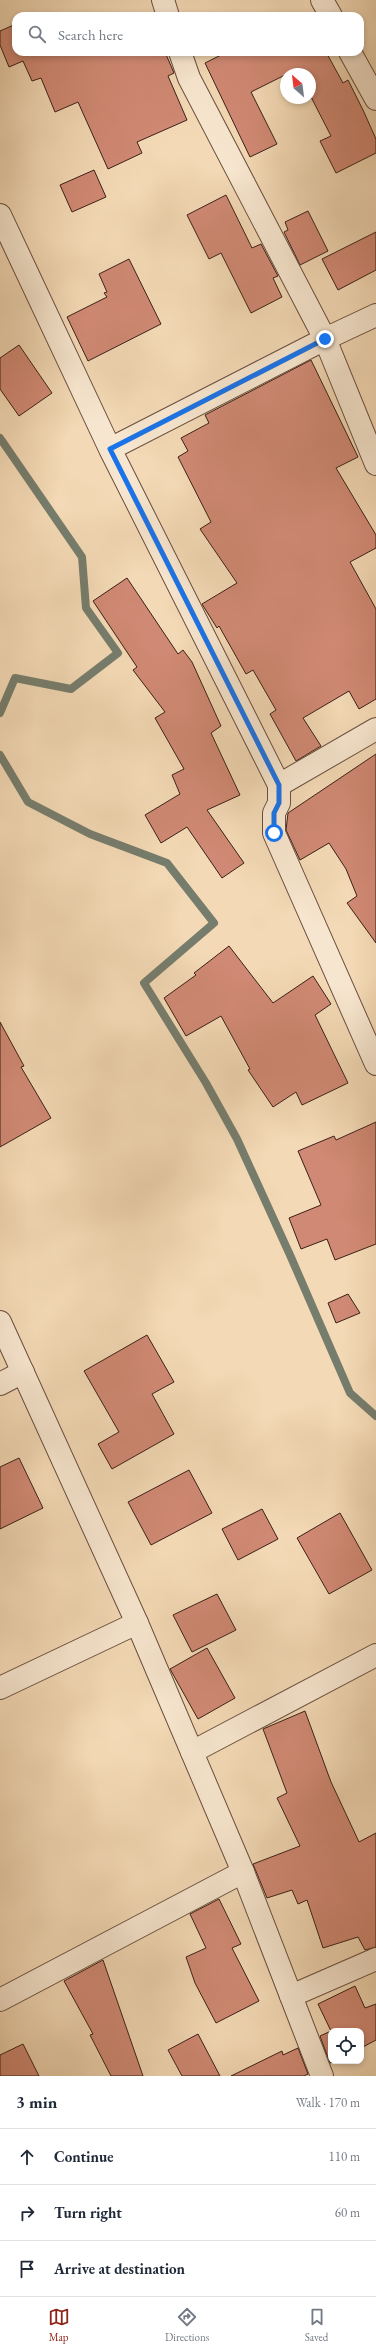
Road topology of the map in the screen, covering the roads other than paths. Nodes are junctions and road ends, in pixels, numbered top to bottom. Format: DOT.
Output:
graph roads {
  1 [pos="162,0"];
  2 [pos="322,0"];
  3 [pos="166,12"];
  4 [pos="329,12"];
  5 [pos="181,56"];
  6 [pos="352,56"];
  7 [pos="376,100"];
  8 [pos="0,215"];
  9 [pos="376,315"];
  10 [pos="325,339"];
  11 [pos="110,449"];
  12 [pos="376,464"];
  13 [pos="376,729"];
  14 [pos="279,785"];
  15 [pos="376,1064"];
  16 [pos="0,1322"];
  17 [pos="23,1372"];
  18 [pos="0,1384"];
  19 [pos="137,1623"];
  20 [pos="376,1656"];
  21 [pos="0,1688"];
  22 [pos="192,1752"];
  23 [pos="243,1872"];
  24 [pos="376,1959"];
  25 [pos="291,1996"];
  26 [pos="0,2000"];
  27 [pos="322,2076"];
  1 -- 3 [label="street"];
  2 -- 4 [label="street"];
  5 -- 10 [label="street"];
  6 -- 7 [label="street"];
  8 -- 11 [label="street"];
  9 -- 10 [label="street"];
  10 -- 11 [label="street"];
  10 -- 12 [label="street"];
  11 -- 14 [label="street"];
  13 -- 14 [label="street"];
  14 -- 15 [label="street"];
  16 -- 17 [label="street"];
  17 -- 18 [label="street"];
  17 -- 19 [label="street"];
  19 -- 21 [label="street"];
  19 -- 22 [label="street"];
  20 -- 22 [label="street"];
  22 -- 23 [label="street"];
  23 -- 25 [label="street"];
  23 -- 26 [label="street"];
  24 -- 25 [label="street"];
  25 -- 27 [label="street"];
}
